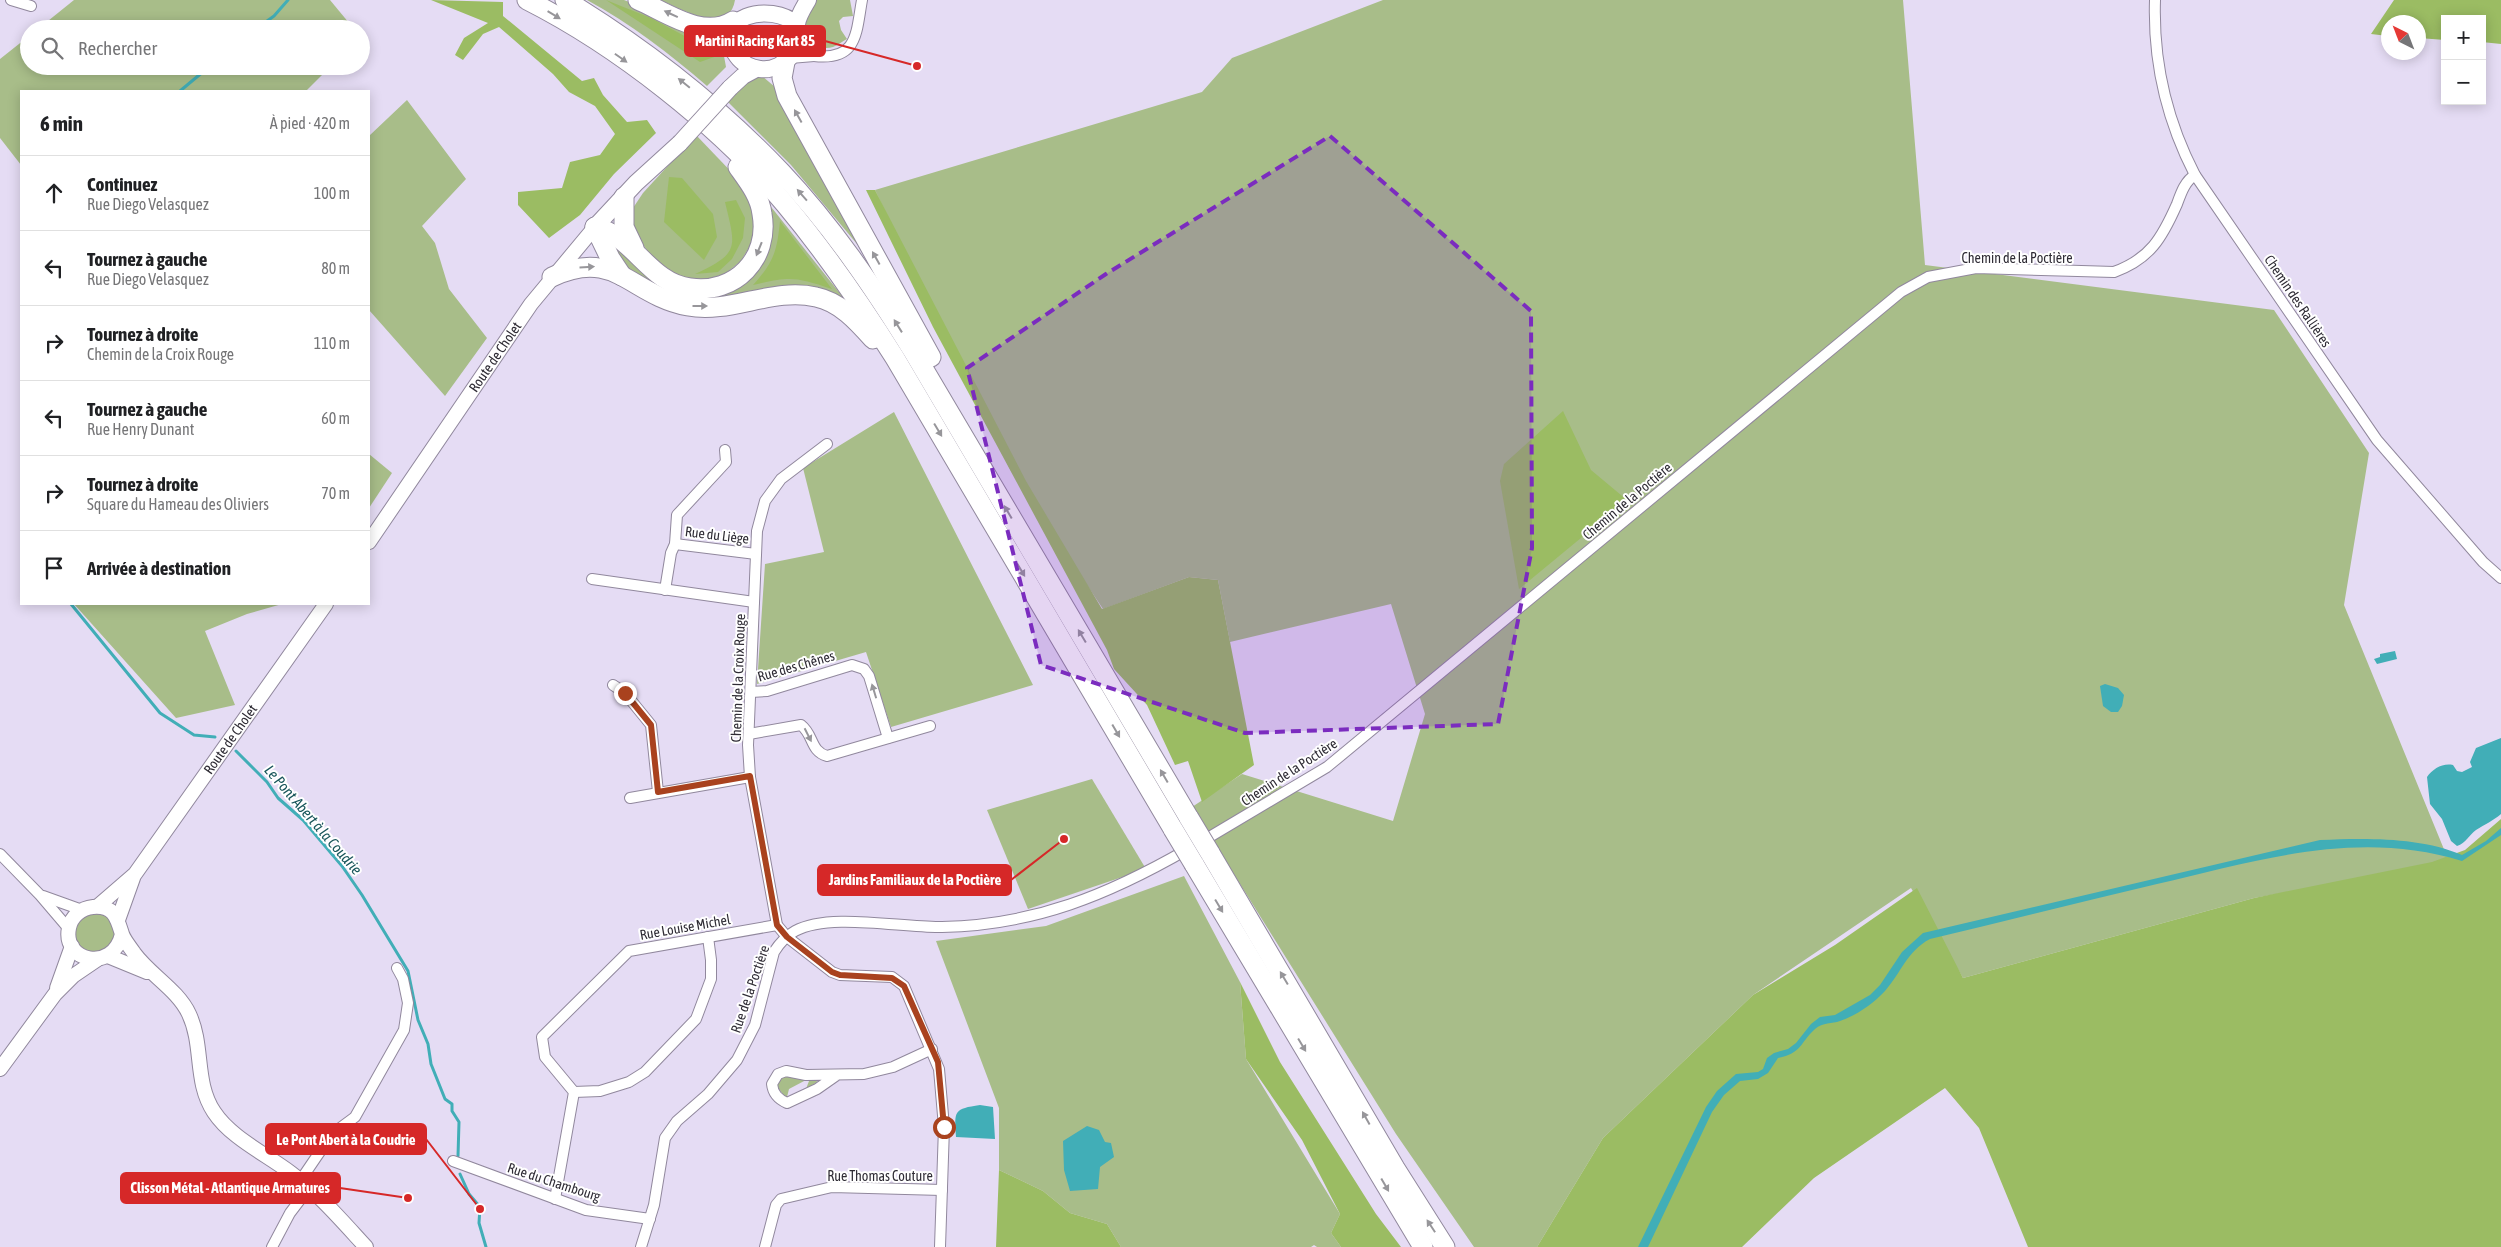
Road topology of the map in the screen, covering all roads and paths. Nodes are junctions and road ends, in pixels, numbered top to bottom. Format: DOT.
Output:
graph roads {
  1 [pos="11,0"];
  2 [pos="527,0"];
  3 [pos="565,0"];
  4 [pos="638,0"];
  5 [pos="796,0"];
  6 [pos="808,0"];
  7 [pos="862,0"];
  8 [pos="2155,0"];
  9 [pos="32,6"];
  10 [pos="780,6"];
  11 [pos="733,21"];
  12 [pos="797,32"];
  13 [pos="734,53"];
  14 [pos="814,56"];
  15 [pos="787,60"];
  16 [pos="756,69"];
  17 [pos="727,85"];
  18 [pos="710,129"];
  19 [pos="2195,175"];
  20 [pos="630,190"];
  21 [pos="595,227"];
  22 [pos="636,251"];
  23 [pos="622,276"];
  24 [pos="552,277"];
  25 [pos="914,388"];
  26 [pos="827,444"];
  27 [pos="725,450"];
  28 [pos="994,488"];
  29 [pos="370,541"];
  30 [pos="675,544"];
  31 [pos="756,554"];
  32 [pos="2501,578"];
  33 [pos="592,579"];
  34 [pos="666,590"];
  35 [pos="754,602"];
  36 [pos="325,605"];
  37 [pos="612,685"];
  38 [pos="750,692"];
  39 [pos="930,726"];
  40 [pos="749,734"];
  41 [pos="888,738"];
  42 [pos="750,776"];
  43 [pos="658,792"];
  44 [pos="630,798"];
  45 [pos="0,854"];
  46 [pos="134,874"];
  47 [pos="40,895"];
  48 [pos="98,906"];
  49 [pos="1070,906"];
  50 [pos="82,910"];
  51 [pos="118,920"];
  52 [pos="777,925"];
  53 [pos="69,929"];
  54 [pos="122,934"];
  55 [pos="708,937"];
  56 [pos="787,937"];
  57 [pos="72,946"];
  58 [pos="103,958"];
  59 [pos="397,968"];
  60 [pos="150,973"];
  61 [pos="55,994"];
  62 [pos="932,1049"];
  63 [pos="0,1069"];
  64 [pos="837,1075"];
  65 [pos="574,1092"];
  66 [pos="453,1161"];
  67 [pos="305,1184"];
  68 [pos="942,1190"];
  69 [pos="555,1199"];
  70 [pos="650,1220"];
  71 [pos="272,1247"];
  72 [pos="366,1247"];
  73 [pos="641,1247"];
  74 [pos="765,1247"];
  75 [pos="940,1247"];
  76 [pos="1423,1247"];
  77 [pos="1445,1247"];
  1 -- 9 [label="street"];
  2 -- 18 [label="highway, one-way"];
  28 -- 3 [label="highway, one-way"];
  11 -- 4 [label="highway, one-way"];
  5 -- 10 [label="main road"];
  6 -- 12 [label="main road"];
  7 -- 14 [label="street"];
  8 -- 19 [label="street, Chemin des Rallières"];
  10 -- 11 [label="main road"];
  10 -- 12 [label="main road"];
  11 -- 13 [label="main road"];
  12 -- 14 [label="street"];
  12 -- 15 [label="main road"];
  13 -- 16 [label="main road"];
  13 -- 17 [label="main road, Route de Cholet"];
  14 -- 15 [label="street"];
  15 -- 16 [label="main road"];
  28 -- 15 [label="highway, one-way"];
  16 -- 17 [label="main road, Route de Cholet"];
  17 -- 20 [label="main road, Route de Cholet, bridge"];
  18 -- 22 [label="highway, one-way"];
  18 -- 25 [label="highway"];
  19 -- 32 [label="street, Chemin des Rallières"];
  19 -- 49 [label="street, Chemin de la Poctière"];
  20 -- 21 [label="main road, Route de Cholet"];
  20 -- 22 [label="highway"];
  21 -- 22 [label="highway"];
  21 -- 23 [label="highway"];
  21 -- 24 [label="main road, Route de Cholet"];
  24 -- 23 [label="highway, one-way"];
  23 -- 25 [label="highway, one-way"];
  24 -- 29 [label="main road, Route de Cholet"];
  25 -- 76 [label="highway, one-way, bridge"];
  26 -- 31 [label="street, Chemin de la Croix Rouge"];
  27 -- 30 [label="street, Rue du Liège"];
  77 -- 28 [label="highway, one-way, bridge"];
  30 -- 31 [label="street, Rue du Liège"];
  30 -- 34 [label="street, Rue du Liège"];
  31 -- 35 [label="street, Chemin de la Croix Rouge"];
  33 -- 34 [label="street"];
  34 -- 35 [label="street"];
  35 -- 38 [label="street, Chemin de la Croix Rouge"];
  36 -- 46 [label="main road, Route de Cholet"];
  37 -- 43 [label="street"];
  38 -- 40 [label="street, Chemin de la Croix Rouge"];
  41 -- 38 [label="street, Rue des Chênes, one-way"];
  39 -- 41 [label="street"];
  40 -- 41 [label="street, one-way"];
  40 -- 42 [label="street, Chemin de la Croix Rouge"];
  42 -- 43 [label="street"];
  42 -- 52 [label="street, Chemin de la Croix Rouge"];
  43 -- 44 [label="street"];
  45 -- 47 [label="street"];
  46 -- 48 [label="main road, Route de Cholet"];
  46 -- 51 [label="main road, Route de Cholet"];
  47 -- 50 [label="street"];
  47 -- 53 [label="street"];
  48 -- 50 [label="main road"];
  48 -- 51 [label="main road"];
  49 -- 56 [label="street, Rue de la Poctière"];
  50 -- 53 [label="main road"];
  51 -- 54 [label="main road"];
  52 -- 55 [label="street, Rue Louise Michel"];
  52 -- 56 [label="street, Chemin de la Croix Rouge"];
  53 -- 57 [label="main road"];
  54 -- 58 [label="main road"];
  54 -- 60 [label="main road"];
  55 -- 65 [label="street"];
  55 -- 65 [label="street, Rue Louise Michel"];
  56 -- 62 [label="street, Chemin de la Croix Rouge"];
  56 -- 70 [label="street, Rue de la Poctière"];
  57 -- 58 [label="main road"];
  57 -- 61 [label="main road"];
  58 -- 60 [label="main road"];
  58 -- 61 [label="main road"];
  59 -- 67 [label="street"];
  60 -- 67 [label="main road"];
  61 -- 63 [label="main road"];
  62 -- 64 [label="street"];
  62 -- 68 [label="street"];
  64 -- 64 [label="street"];
  65 -- 69 [label="street"];
  66 -- 69 [label="street, Rue du Chambourg"];
  67 -- 71 [label="street"];
  67 -- 72 [label="main road"];
  68 -- 74 [label="street, Rue Thomas Couture"];
  68 -- 75 [label="street"];
  69 -- 70 [label="street, Rue du Chambourg"];
  70 -- 73 [label="street, Rue de la Poctière"];
}
